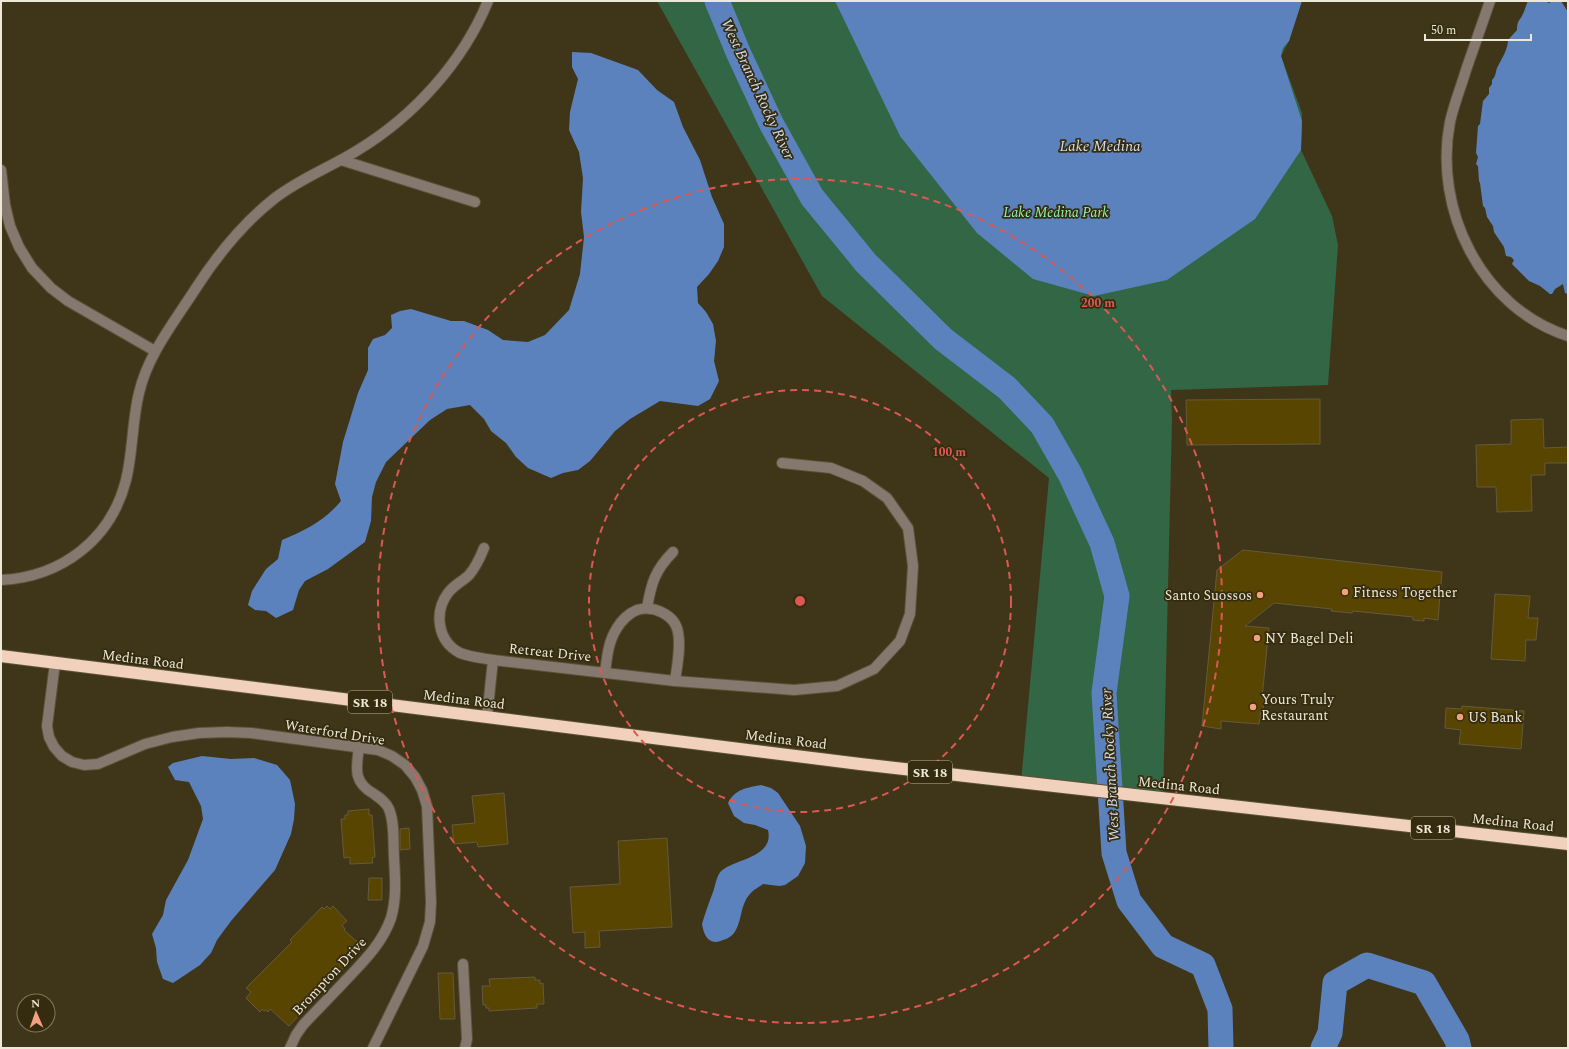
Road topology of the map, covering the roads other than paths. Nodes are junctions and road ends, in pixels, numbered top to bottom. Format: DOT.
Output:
graph roads {
  1 [pos="488,1"];
  2 [pos="1490,1"];
  3 [pos="341,160"];
  4 [pos="1,170"];
  5 [pos="475,202"];
  6 [pos="1568,336"];
  7 [pos="156,351"];
  8 [pos="782,463"];
  9 [pos="484,548"];
  10 [pos="673,552"];
  11 [pos="1,580"];
  12 [pos="647,608"];
  13 [pos="1,656"];
  14 [pos="493,660"];
  15 [pos="55,663"];
  16 [pos="605,673"];
  17 [pos="675,681"];
  18 [pos="487,717"];
  19 [pos="359,747"];
  20 [pos="1568,844"];
  21 [pos="463,964"];
  22 [pos="290,1048"];
  23 [pos="373,1048"];
  24 [pos="465,1048"];
  1 -- 3 [label="street"];
  2 -- 6 [label="street"];
  3 -- 5 [label="street"];
  3 -- 7 [label="street"];
  4 -- 7 [label="street"];
  7 -- 11 [label="street"];
  8 -- 17 [label="street, Retreat Drive"];
  9 -- 14 [label="street, Retreat Drive"];
  10 -- 12 [label="street"];
  12 -- 16 [label="street, Retreat Drive"];
  12 -- 17 [label="street"];
  13 -- 15 [label="highway, Medina Road / SR 18"];
  14 -- 16 [label="street, Retreat Drive"];
  14 -- 18 [label="street, Retreat Drive"];
  15 -- 18 [label="highway, Medina Road / SR 18"];
  15 -- 19 [label="street, Waterford Drive"];
  16 -- 17 [label="street, Retreat Drive"];
  18 -- 20 [label="highway, Medina Road / SR 18"];
  19 -- 22 [label="street, Brompton Drive"];
  19 -- 23 [label="street, Waterford Drive"];
  21 -- 24 [label="street"];
}
